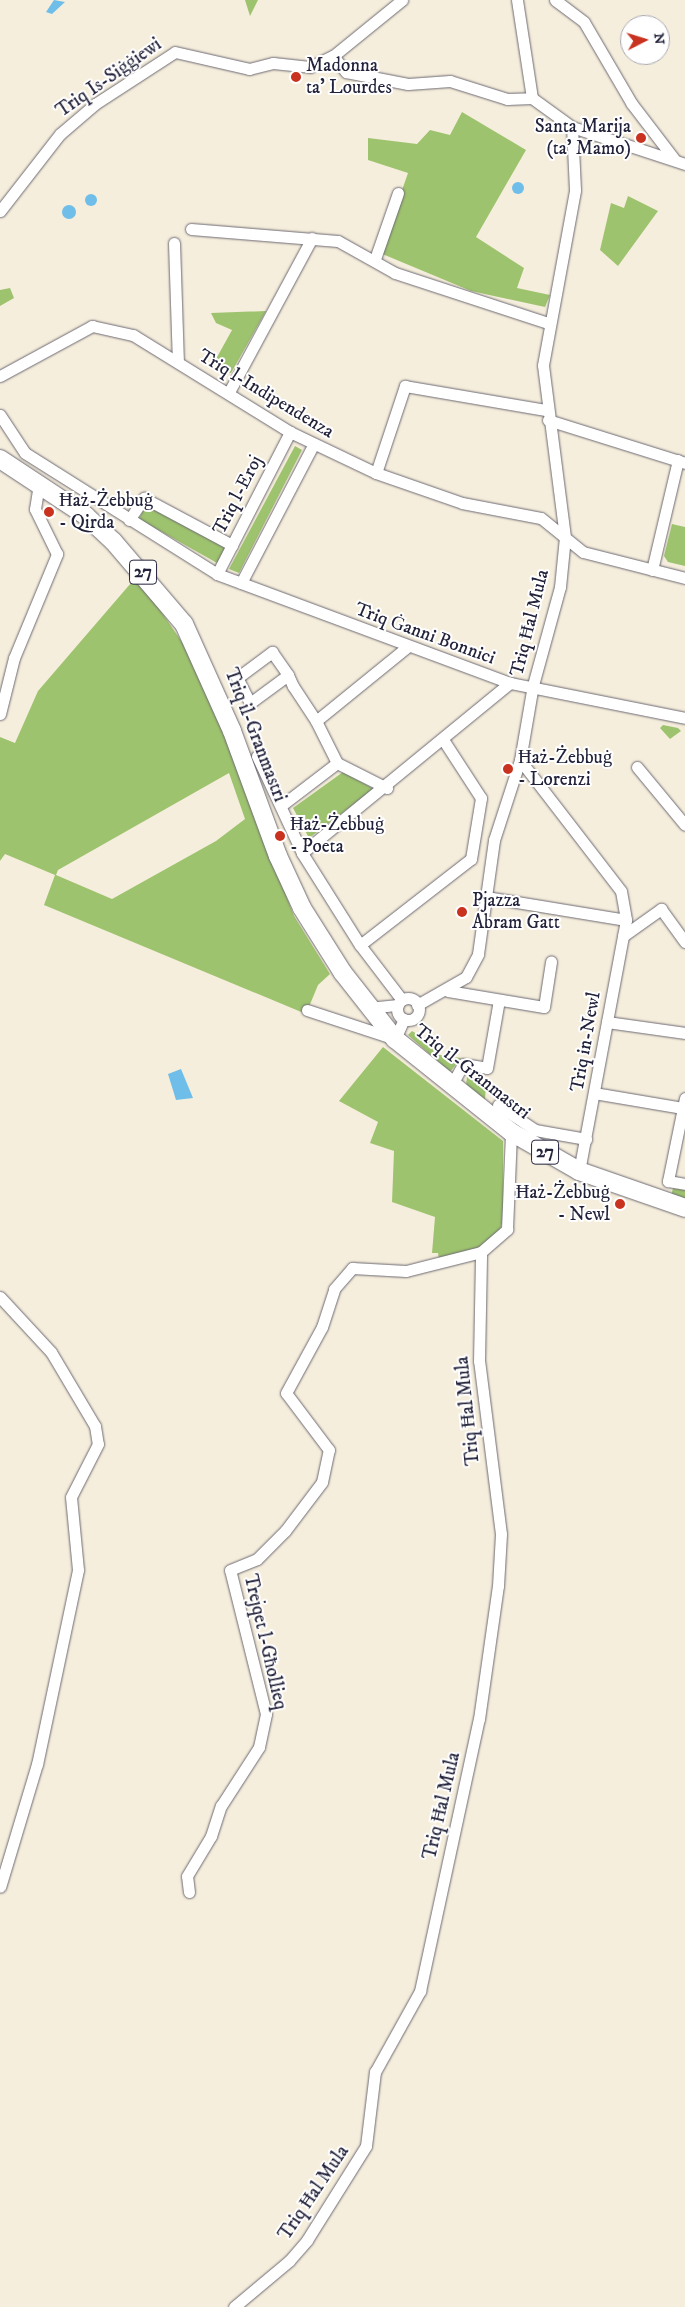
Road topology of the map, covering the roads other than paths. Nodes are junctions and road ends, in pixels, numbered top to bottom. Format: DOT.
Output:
graph roads {
  1 [pos="402,0"];
  2 [pos="517,0"];
  3 [pos="555,0"];
  4 [pos="332,56"];
  5 [pos="532,98"];
  6 [pos="572,127"];
  7 [pos="674,159"];
  8 [pos="685,164"];
  9 [pos="398,193"];
  10 [pos="0,211"];
  11 [pos="191,229"];
  12 [pos="312,238"];
  13 [pos="174,243"];
  14 [pos="375,259"];
  15 [pos="548,323"];
  16 [pos="178,362"];
  17 [pos="0,376"];
  18 [pos="229,392"];
  19 [pos="0,415"];
  20 [pos="547,415"];
  21 [pos="290,432"];
  22 [pos="313,445"];
  23 [pos="0,459"];
  24 [pos="681,461"];
  25 [pos="376,473"];
  26 [pos="39,485"];
  27 [pos="129,520"];
  28 [pos="565,536"];
  29 [pos="232,545"];
  30 [pos="652,570"];
  31 [pos="217,574"];
  32 [pos="685,578"];
  33 [pos="241,583"];
  34 [pos="407,647"];
  35 [pos="288,675"];
  36 [pos="510,683"];
  37 [pos="533,685"];
  38 [pos="0,714"];
  39 [pos="685,718"];
  40 [pos="316,721"];
  41 [pos="444,741"];
  42 [pos="257,756"];
  43 [pos="520,760"];
  44 [pos="337,763"];
  45 [pos="637,767"];
  46 [pos="387,788"];
  47 [pos="282,805"];
  48 [pos="685,825"];
  49 [pos="302,853"];
  50 [pos="486,897"];
  51 [pos="626,920"];
  52 [pos="623,936"];
  53 [pos="685,942"];
  54 [pos="360,945"];
  55 [pos="551,962"];
  56 [pos="448,991"];
  57 [pos="499,1000"];
  58 [pos="400,1003"];
  59 [pos="417,1005"];
  60 [pos="368,1008"];
  61 [pos="307,1010"];
  62 [pos="404,1019"];
  63 [pos="607,1022"];
  64 [pos="685,1033"];
  65 [pos="395,1039"];
  66 [pos="451,1086"];
  67 [pos="594,1092"];
  68 [pos="684,1103"];
  69 [pos="498,1105"];
  70 [pos="511,1132"];
  71 [pos="586,1139"];
  72 [pos="579,1171"];
  73 [pos="685,1184"];
  74 [pos="685,1208"];
  75 [pos="481,1252"];
  76 [pos="0,1297"];
  77 [pos="0,1887"];
  78 [pos="189,1892"];
  79 [pos="234,2307"];
  1 -- 4 [label="street, Triq Is-Siġġiewi"];
  2 -- 5 [label="street"];
  3 -- 7 [label="street"];
  4 -- 5 [label="street"];
  4 -- 10 [label="street, Triq Is-Siġġiewi"];
  5 -- 6 [label="street"];
  6 -- 7 [label="street"];
  6 -- 15 [label="street, Triq Ħal Mula"];
  7 -- 8 [label="street"];
  9 -- 14 [label="street"];
  11 -- 12 [label="street"];
  12 -- 14 [label="street"];
  12 -- 18 [label="street"];
  13 -- 16 [label="street"];
  14 -- 15 [label="street"];
  15 -- 20 [label="street, Triq Ħal Mula"];
  16 -- 17 [label="street, Triq l-Indipendenza"];
  16 -- 18 [label="street, Triq l-Indipendenza"];
  18 -- 21 [label="street, Triq l-Indipendenza"];
  19 -- 27 [label="street, Triq Ġanni Bonnici"];
  20 -- 24 [label="street"];
  20 -- 25 [label="street"];
  20 -- 28 [label="street, Triq Ħal Mula"];
  21 -- 22 [label="street, Triq l-Indipendenza"];
  21 -- 29 [label="street, Triq l-Eroj"];
  22 -- 25 [label="street, Triq l-Indipendenza"];
  22 -- 33 [label="street"];
  23 -- 26 [label="main road, Triq il-Granmastri / 27"];
  24 -- 30 [label="street"];
  25 -- 28 [label="street, Triq l-Indipendenza"];
  26 -- 38 [label="street"];
  26 -- 60 [label="main road, Triq il-Granmastri / 27"];
  27 -- 29 [label="street"];
  27 -- 31 [label="street, Triq Ġanni Bonnici"];
  28 -- 30 [label="street, Triq l-Indipendenza"];
  28 -- 37 [label="street, Triq Ħal Mula"];
  29 -- 31 [label="street, Triq l-Eroj"];
  30 -- 32 [label="street, Triq l-Indipendenza"];
  31 -- 33 [label="street, Triq Ġanni Bonnici"];
  33 -- 34 [label="street, Triq Ġanni Bonnici"];
  34 -- 36 [label="street, Triq Ġanni Bonnici"];
  34 -- 40 [label="street"];
  35 -- 35 [label="street"];
  35 -- 40 [label="street"];
  36 -- 37 [label="street, Triq Ġanni Bonnici"];
  36 -- 41 [label="street"];
  37 -- 39 [label="street, Triq Ġanni Bonnici"];
  37 -- 43 [label="street, Triq Ħal Mula"];
  40 -- 44 [label="street"];
  41 -- 46 [label="street"];
  41 -- 54 [label="street"];
  42 -- 47 [label="street"];
  43 -- 50 [label="street, Triq Ħal Mula"];
  43 -- 51 [label="street"];
  44 -- 46 [label="street"];
  44 -- 47 [label="street"];
  45 -- 48 [label="street"];
  46 -- 49 [label="street"];
  47 -- 49 [label="street"];
  49 -- 54 [label="street"];
  50 -- 51 [label="street"];
  50 -- 56 [label="street, Triq Ħal Mula"];
  51 -- 52 [label="street, Triq in-Newl"];
  52 -- 53 [label="street"];
  52 -- 63 [label="street, Triq in-Newl"];
  54 -- 58 [label="street"];
  55 -- 57 [label="street"];
  56 -- 57 [label="street"];
  56 -- 59 [label="street, Triq Ħal Mula"];
  57 -- 66 [label="street"];
  58 -- 59 [label="street"];
  58 -- 60 [label="street"];
  58 -- 62 [label="street"];
  59 -- 62 [label="street"];
  60 -- 65 [label="main road, Triq il-Granmastri / 27"];
  61 -- 65 [label="street"];
  62 -- 65 [label="street"];
  63 -- 64 [label="street"];
  63 -- 67 [label="street, Triq in-Newl"];
  65 -- 66 [label="main road, Triq il-Granmastri / 27"];
  66 -- 70 [label="main road, Triq il-Granmastri / 27"];
  67 -- 68 [label="street"];
  67 -- 71 [label="street, Triq in-Newl"];
  68 -- 73 [label="street"];
  69 -- 71 [label="street"];
  70 -- 72 [label="main road, Triq il-Granmastri / 27"];
  70 -- 75 [label="street, Trejqet l-Għollieq"];
  71 -- 72 [label="street, Triq in-Newl"];
  72 -- 74 [label="main road, Triq il-Granmastri / 27"];
  75 -- 78 [label="street, Trejqet l-Għollieq"];
  75 -- 79 [label="street, Triq Ħal Mula"];
  76 -- 77 [label="street"];
}
